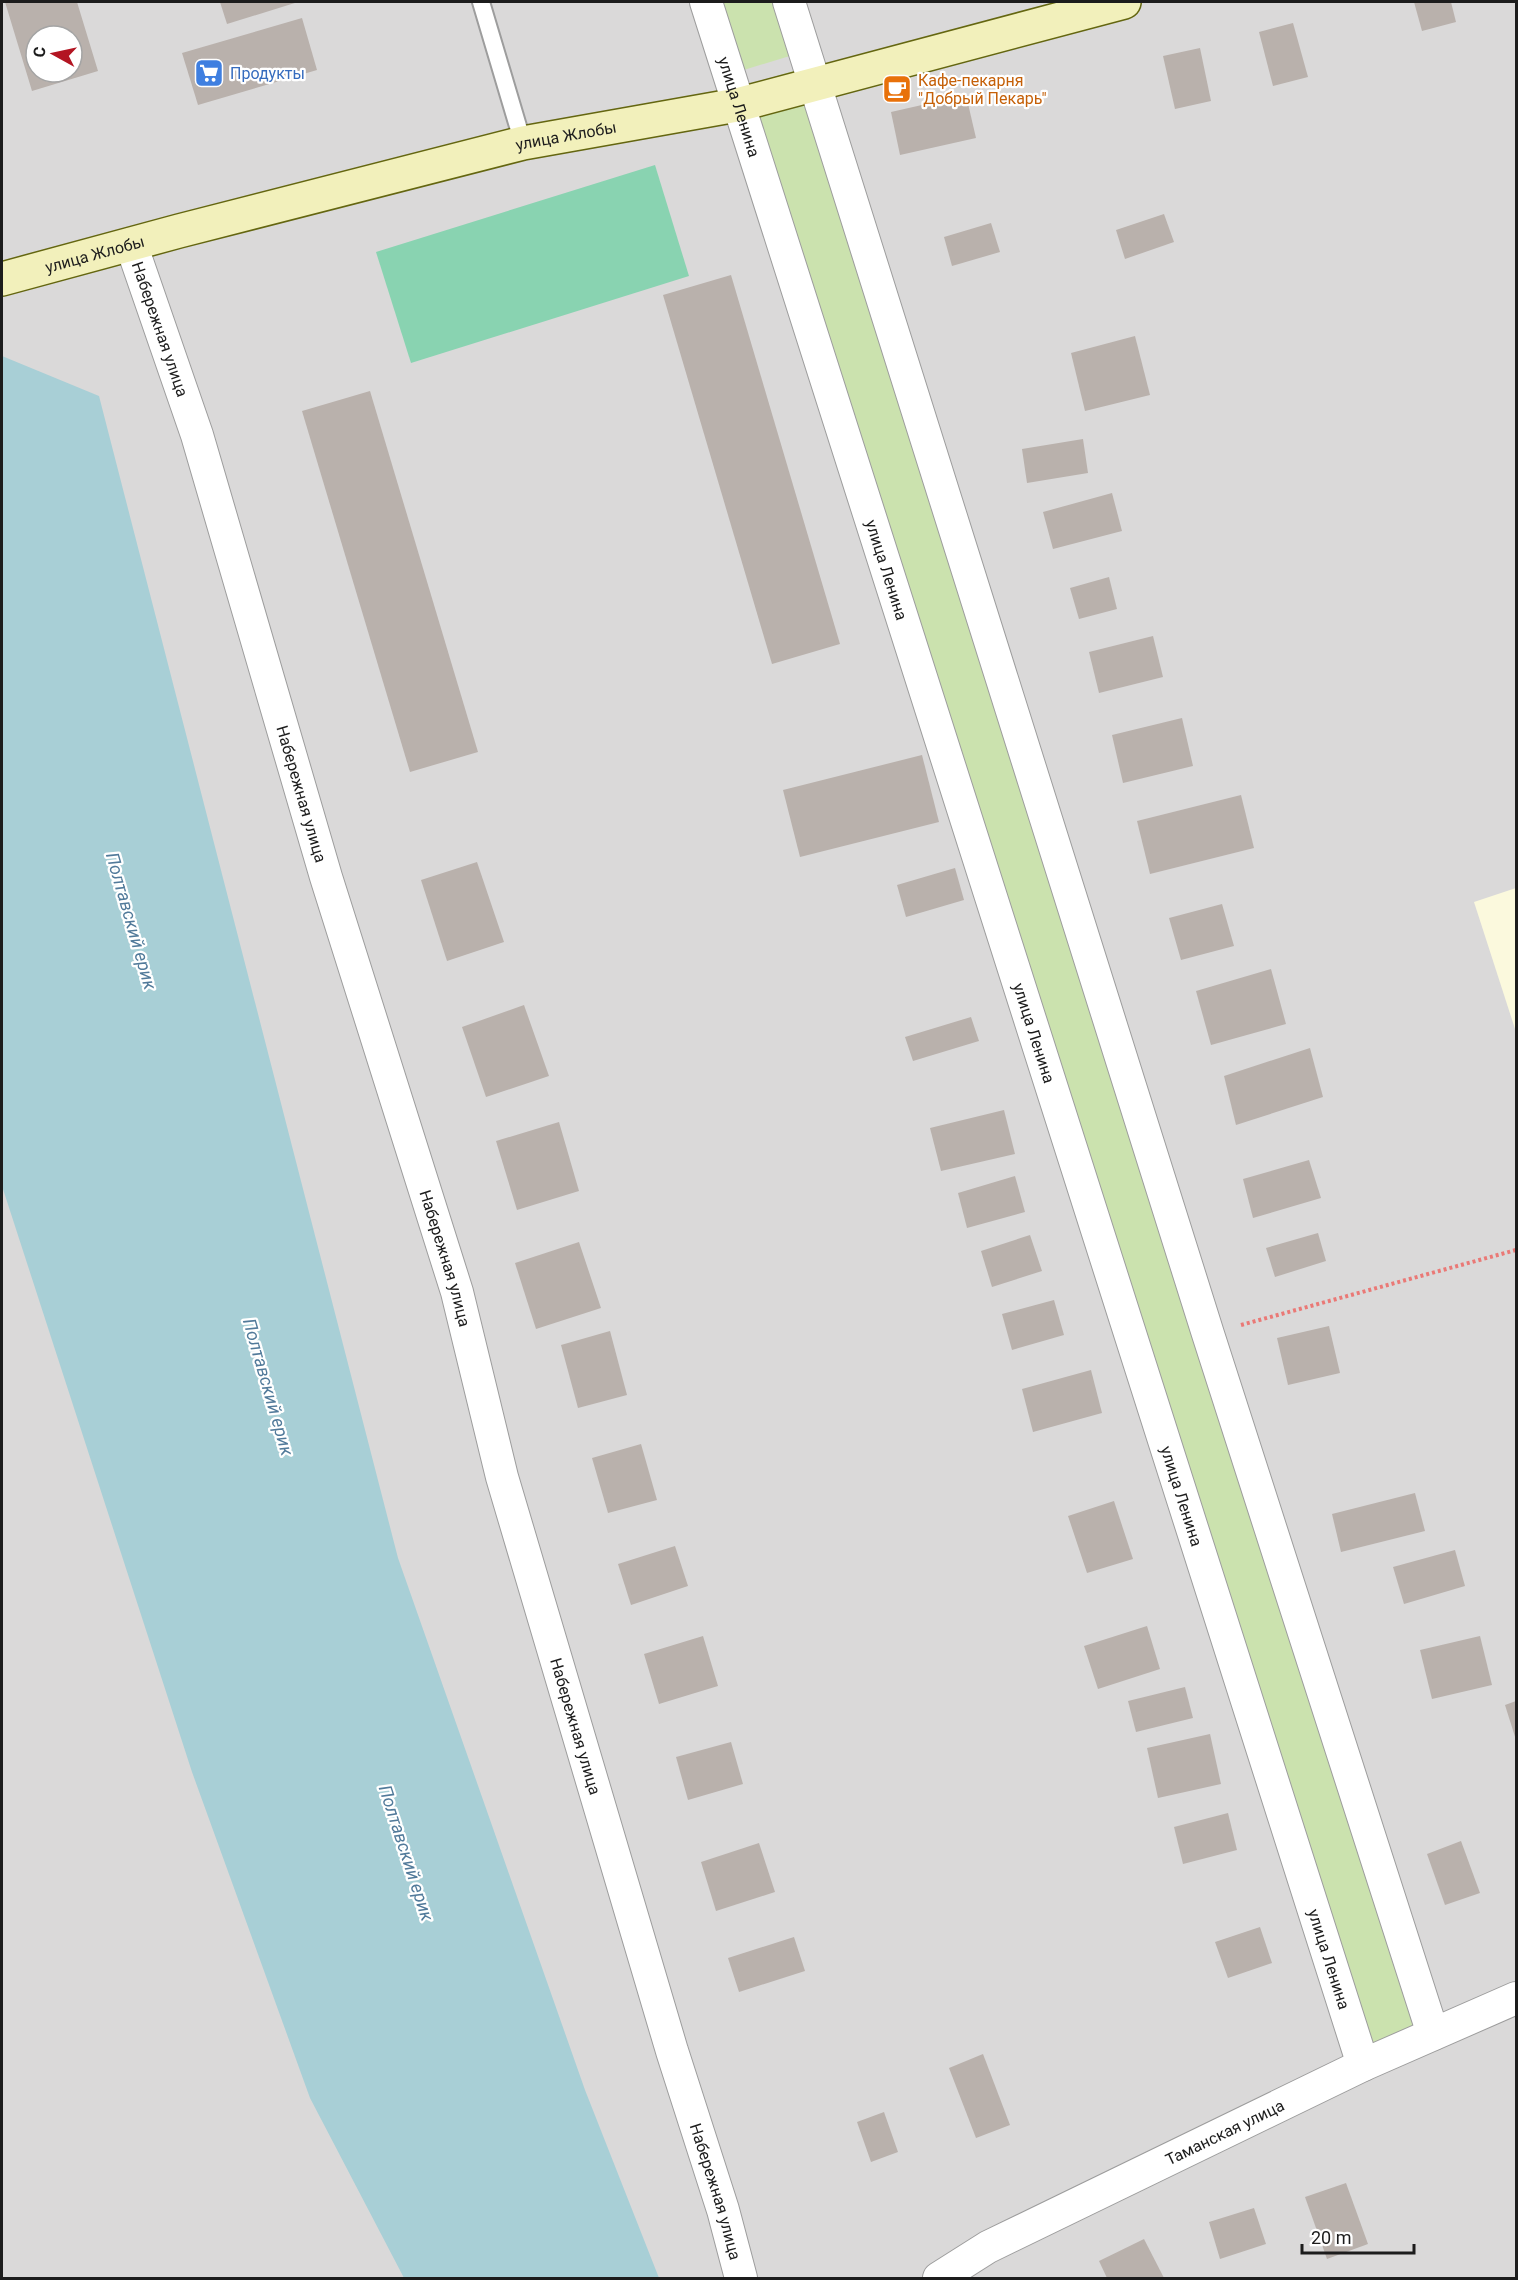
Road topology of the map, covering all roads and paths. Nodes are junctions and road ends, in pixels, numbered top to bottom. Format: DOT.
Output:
graph roads {
  1 [pos="481,2"];
  2 [pos="706,2"];
  3 [pos="789,2"];
  4 [pos="1124,2"];
  5 [pos="814,84"];
  6 [pos="737,105"];
  7 [pos="523,142"];
  8 [pos="131,244"];
  9 [pos="5,278"];
  10 [pos="1516,1250"];
  11 [pos="1208,1334"];
  12 [pos="1516,1998"];
  13 [pos="1433,2034"];
  14 [pos="1363,2065"];
  15 [pos="741,2278"];
  16 [pos="939,2278"];
  1 -- 7 [label="lane"];
  2 -- 6 [label="street, улица Ленина"];
  3 -- 5 [label="street"];
  4 -- 5 [label="street, улица Жлобы"];
  5 -- 6 [label="street, улица Жлобы"];
  5 -- 11 [label="street"];
  6 -- 7 [label="street, улица Жлобы"];
  6 -- 14 [label="street, улица Ленина"];
  7 -- 8 [label="street, улица Жлобы"];
  8 -- 9 [label="street, улица Жлобы"];
  8 -- 15 [label="street, Набережная улица"];
  10 -- 11 [label="path"];
  11 -- 13 [label="street"];
  12 -- 13 [label="street, Таманская улица"];
  13 -- 14 [label="street, Таманская улица"];
  14 -- 16 [label="street, Таманская улица"];
}
